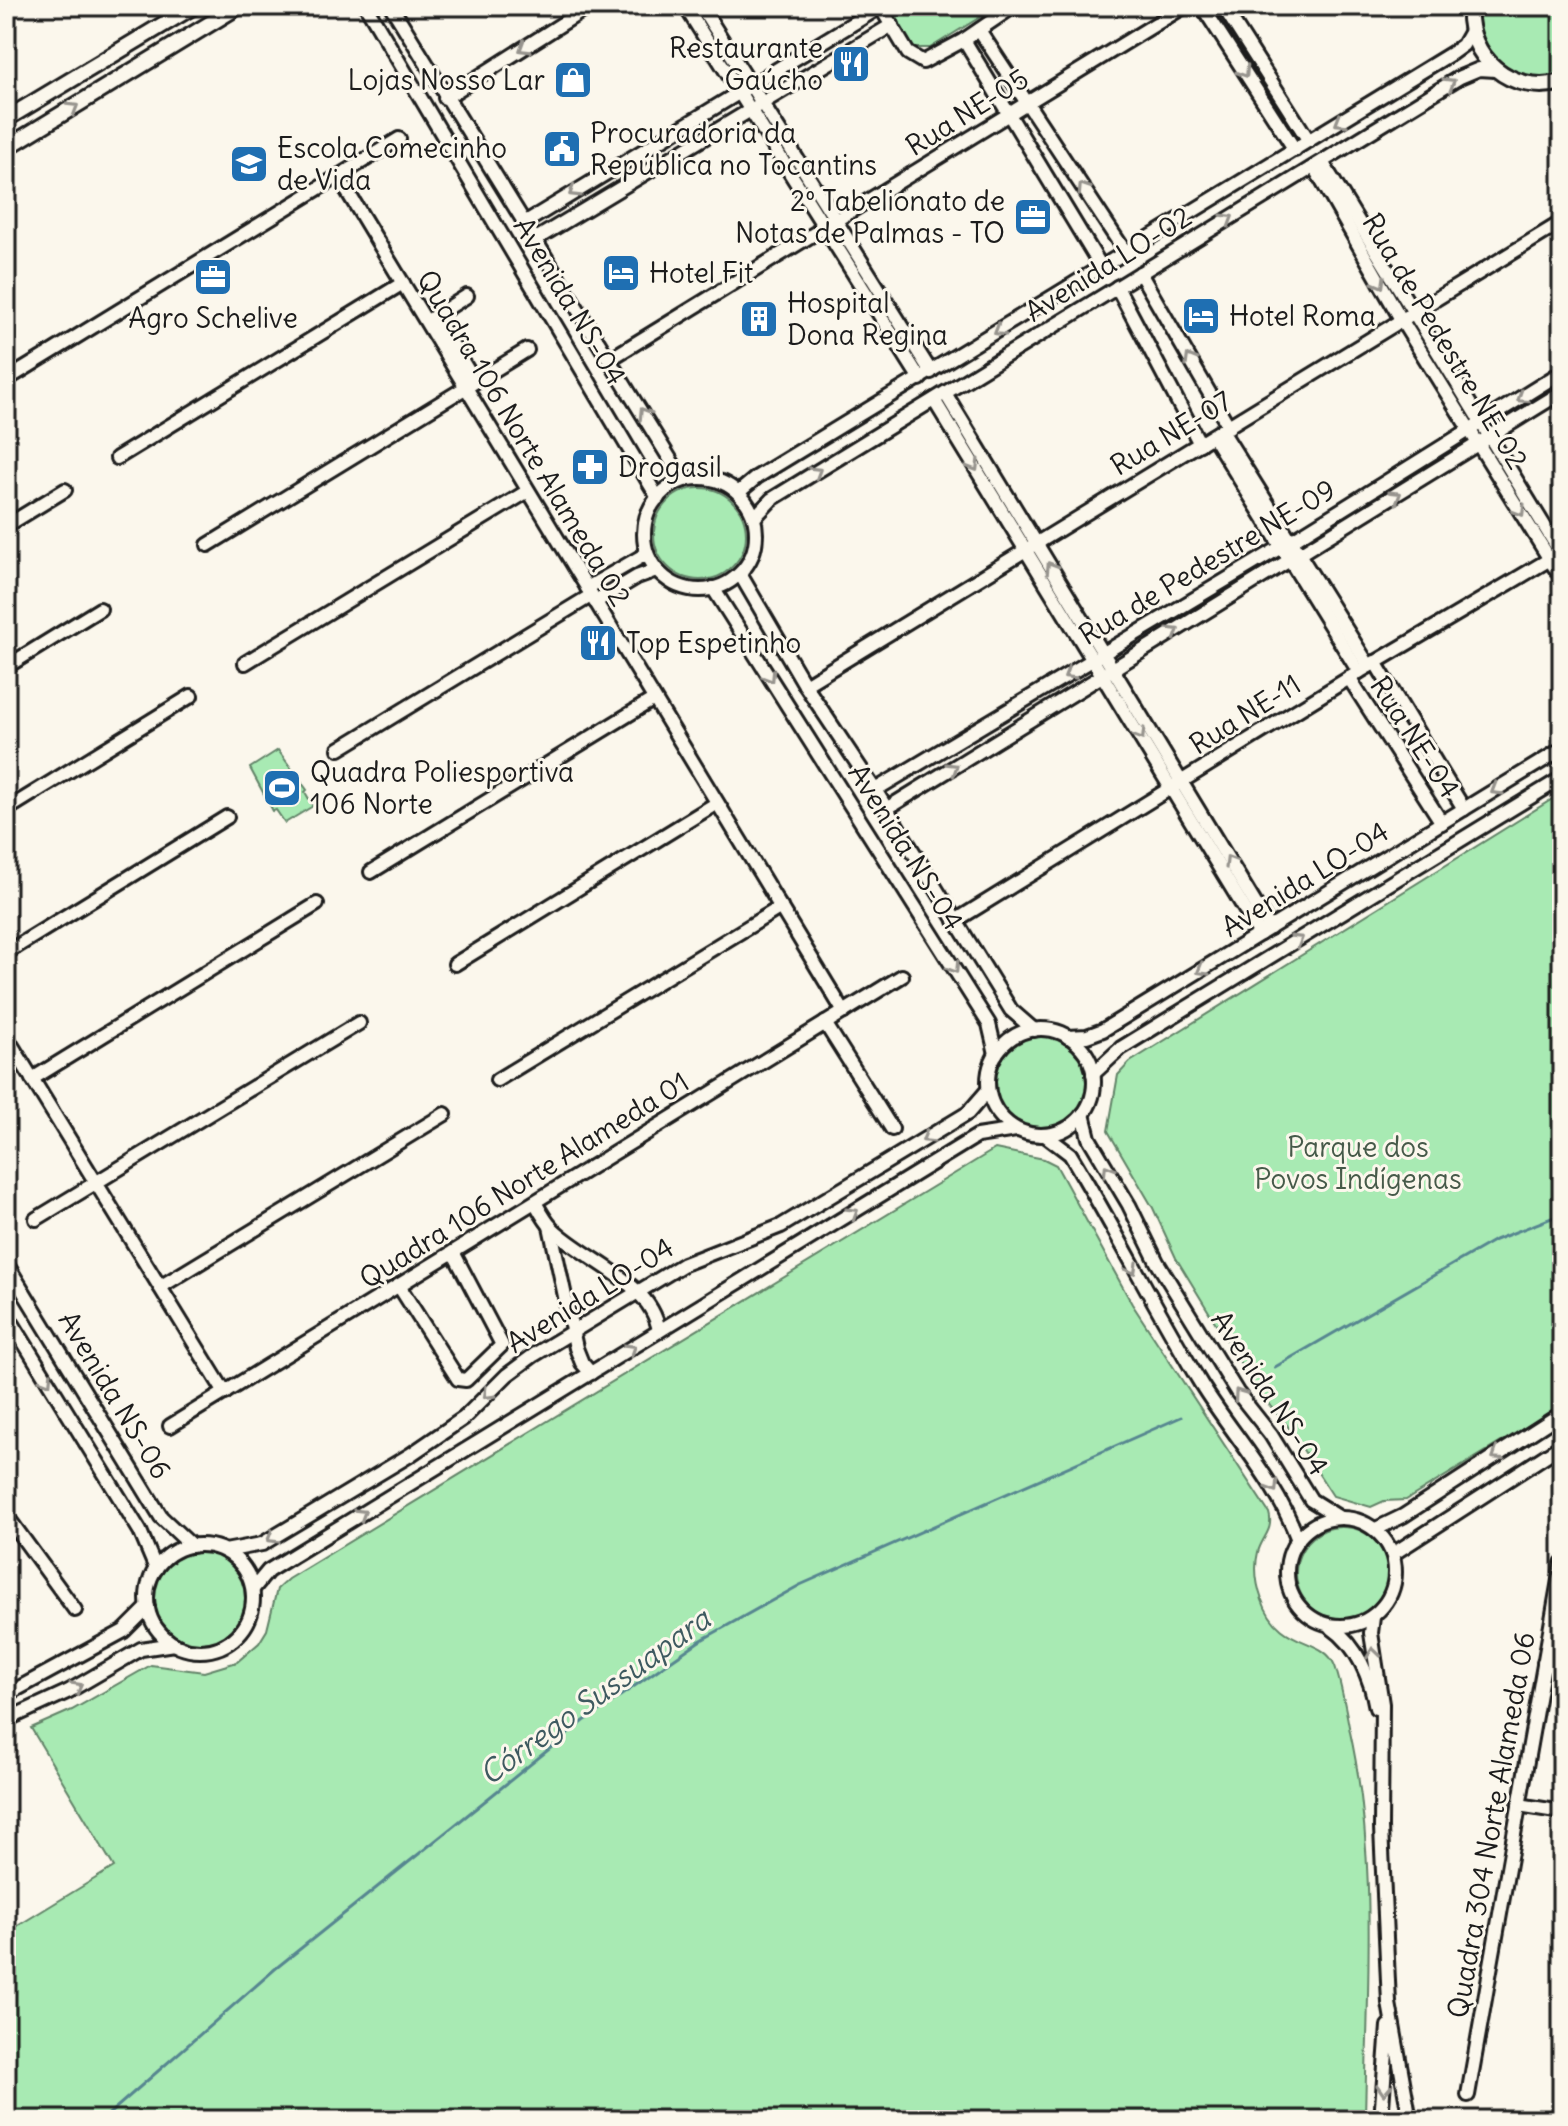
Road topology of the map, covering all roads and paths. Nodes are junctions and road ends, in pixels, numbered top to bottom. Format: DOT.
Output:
graph roads {
  1 [pos="194,6"];
  2 [pos="239,6"];
  3 [pos="366,6"];
  4 [pos="391,6"];
  5 [pos="590,6"];
  6 [pos="685,6"];
  7 [pos="701,6"];
  8 [pos="880,6"];
  9 [pos="1014,6"];
  10 [pos="1185,6"];
  11 [pos="1202,6"];
  12 [pos="1223,6"];
  13 [pos="1470,6"];
  14 [pos="892,25"];
  15 [pos="979,30"];
  16 [pos="1471,31"];
  17 [pos="964,40"];
  18 [pos="1496,70"];
  19 [pos="1562,83"];
  20 [pos="743,87"];
  21 [pos="445,98"];
  22 [pos="762,103"];
  23 [pos="1027,103"];
  24 [pos="750,110"];
  25 [pos="1010,114"];
  26 [pos="6,119"];
  27 [pos="399,139"];
  28 [pos="1309,141"];
  29 [pos="6,148"];
  30 [pos="1295,150"];
  31 [pos="1318,164"];
  32 [pos="338,176"];
  33 [pos="526,222"];
  34 [pos="1562,222"];
  35 [pos="829,226"];
  36 [pos="536,239"];
  37 [pos="1126,253"];
  38 [pos="1102,268"];
  39 [pos="1140,273"];
  40 [pos="403,283"];
  41 [pos="1117,287"];
  42 [pos="467,296"];
  43 [pos="1415,313"];
  44 [pos="431,319"];
  45 [pos="1402,321"];
  46 [pos="527,350"];
  47 [pos="610,359"];
  48 [pos="1562,372"];
  49 [pos="926,375"];
  50 [pos="6,380"];
  51 [pos="468,381"];
  52 [pos="1562,392"];
  53 [pos="939,396"];
  54 [pos="1476,427"];
  55 [pos="1221,431"];
  56 [pos="1485,441"];
  57 [pos="1200,444"];
  58 [pos="117,458"];
  59 [pos="683,480"];
  60 [pos="65,490"];
  61 [pos="528,491"];
  62 [pos="739,492"];
  63 [pos="658,498"];
  64 [pos="754,518"];
  65 [pos="6,526"];
  66 [pos="1286,543"];
  67 [pos="208,545"];
  68 [pos="1030,545"];
  69 [pos="646,554"];
  70 [pos="1558,555"];
  71 [pos="1295,557"];
  72 [pos="656,570"];
  73 [pos="740,574"];
  74 [pos="1562,579"];
  75 [pos="713,588"];
  76 [pos="591,595"];
  77 [pos="100,609"];
  78 [pos="1099,656"];
  79 [pos="245,663"];
  80 [pos="6,667"];
  81 [pos="1363,670"];
  82 [pos="1108,672"];
  83 [pos="805,685"];
  84 [pos="191,696"];
  85 [pos="654,699"];
  86 [pos="339,749"];
  87 [pos="1562,749"];
  88 [pos="1562,778"];
  89 [pos="1177,784"];
  90 [pos="875,790"];
  91 [pos="717,803"];
  92 [pos="886,809"];
  93 [pos="1464,809"];
  94 [pos="6,810"];
  95 [pos="227,817"];
  96 [pos="1442,823"];
  97 [pos="371,872"];
  98 [pos="317,904"];
  99 [pos="781,907"];
  100 [pos="955,921"];
  101 [pos="1265,931"];
  102 [pos="6,953"];
  103 [pos="455,964"];
  104 [pos="902,976"];
  105 [pos="844,1012"];
  106 [pos="359,1023"];
  107 [pos="825,1023"];
  108 [pos="1034,1030"];
  109 [pos="6,1036"];
  110 [pos="1068,1037"];
  111 [pos="996,1054"];
  112 [pos="1093,1074"];
  113 [pos="32,1079"];
  114 [pos="497,1080"];
  115 [pos="988,1090"];
  116 [pos="445,1114"];
  117 [pos="1083,1114"];
  118 [pos="892,1129"];
  119 [pos="1016,1130"];
  120 [pos="1045,1135"];
  121 [pos="96,1183"];
  122 [pos="535,1202"];
  123 [pos="36,1219"];
  124 [pos="550,1226"];
  125 [pos="453,1252"];
  126 [pos="6,1263"];
  127 [pos="399,1286"];
  128 [pos="160,1287"];
  129 [pos="637,1291"];
  130 [pos="6,1313"];
  131 [pos="659,1331"];
  132 [pos="572,1332"];
  133 [pos="591,1373"];
  134 [pos="225,1393"];
  135 [pos="1562,1413"];
  136 [pos="170,1426"];
  137 [pos="1562,1445"];
  138 [pos="6,1515"];
  139 [pos="1340,1518"];
  140 [pos="1376,1529"];
  141 [pos="1298,1540"];
  142 [pos="192,1546"];
  143 [pos="225,1551"];
  144 [pos="1393,1554"];
  145 [pos="1562,1563"];
  146 [pos="156,1569"];
  147 [pos="253,1589"];
  148 [pos="148,1607"];
  149 [pos="75,1610"];
  150 [pos="1373,1617"];
  151 [pos="1332,1628"];
  152 [pos="174,1644"];
  153 [pos="1544,1663"];
  154 [pos="1562,1666"];
  155 [pos="6,1695"];
  156 [pos="6,1720"];
  157 [pos="1380,1743"];
  158 [pos="1519,1805"];
  159 [pos="1562,1812"];
  160 [pos="1389,2003"];
  161 [pos="1468,2095"];
  162 [pos="1381,2120"];
  163 [pos="1410,2120"];
  1 -- 26 [label="main road"];
  29 -- 2 [label="main road, one-way"];
  3 -- 63 [label="street, Avenida NS-04"];
  4 -- 21 [label="street, Avenida NS-04"];
  5 -- 21 [label="street, one-way"];
  6 -- 20 [label="street"];
  7 -- 20 [label="street"];
  8 -- 14 [label="street"];
  8 -- 20 [label="street"];
  9 -- 15 [label="street"];
  10 -- 23 [label="street, Rua NE-05"];
  11 -- 30 [label="street, one-way"];
  12 -- 28 [label="street"];
  13 -- 16 [label="main road"];
  14 -- 17 [label="street"];
  14 -- 22 [label="street"];
  15 -- 17 [label="street"];
  15 -- 23 [label="street"];
  16 -- 18 [label="main road"];
  16 -- 28 [label="street, Avenida LO-02, one-way"];
  17 -- 25 [label="street"];
  18 -- 19 [label="main road"];
  31 -- 18 [label="street, Avenida LO-02, one-way"];
  20 -- 22 [label="street"];
  20 -- 24 [label="street"];
  20 -- 33 [label="street, one-way"];
  21 -- 33 [label="street, Avenida NS-04"];
  22 -- 24 [label="street"];
  22 -- 35 [label="street"];
  23 -- 25 [label="street, Rua NE-05"];
  37 -- 23 [label="street, one-way"];
  24 -- 35 [label="street"];
  24 -- 36 [label="street"];
  25 -- 35 [label="street, Rua NE-05"];
  25 -- 38 [label="street"];
  27 -- 32 [label="street"];
  28 -- 30 [label="street, Avenida LO-02"];
  30 -- 37 [label="street, Avenida LO-02"];
  39 -- 31 [label="street, Avenida LO-02, one-way"];
  31 -- 43 [label="street, Rua de Pedestre NE-02"];
  31 -- 45 [label="street, Rua de Pedestre NE-02, one-way"];
  32 -- 40 [label="street, Quadra 106 Norte Alameda 02"];
  32 -- 50 [label="street"];
  33 -- 36 [label="street, Avenida NS-04"];
  34 -- 43 [label="street, Rua NE-07"];
  35 -- 47 [label="street, Rua NE-05"];
  35 -- 49 [label="street"];
  36 -- 47 [label="street, Avenida NS-04"];
  37 -- 38 [label="street, Avenida LO-02"];
  38 -- 49 [label="street, Avenida LO-02, one-way"];
  39 -- 41 [label="street, Avenida LO-02"];
  55 -- 39 [label="street, one-way"];
  40 -- 44 [label="street, Quadra 106 Norte Alameda 02"];
  40 -- 58 [label="street"];
  41 -- 53 [label="street, Avenida LO-02"];
  41 -- 57 [label="street"];
  42 -- 44 [label="street"];
  43 -- 45 [label="street, Rua NE-07"];
  43 -- 54 [label="street, Rua de Pedestre NE-02"];
  44 -- 51 [label="street, Quadra 106 Norte Alameda 02"];
  45 -- 54 [label="street, Rua de Pedestre NE-02"];
  45 -- 55 [label="street, Rua NE-07"];
  46 -- 51 [label="street"];
  59 -- 47 [label="street, Avenida NS-04, one-way"];
  48 -- 54 [label="street, Rua de Pedestre NE-09, one-way"];
  49 -- 62 [label="street, Avenida LO-02"];
  51 -- 61 [label="street, Quadra 106 Norte Alameda 02"];
  51 -- 67 [label="street"];
  52 -- 56 [label="street, Rua de Pedestre NE-09"];
  64 -- 53 [label="street, Avenida LO-02, one-way"];
  53 -- 68 [label="street"];
  54 -- 56 [label="street, Rua de Pedestre NE-02"];
  54 -- 66 [label="street, Rua de Pedestre NE-09"];
  55 -- 57 [label="street, Rua NE-07"];
  55 -- 66 [label="street"];
  56 -- 70 [label="street, Rua de Pedestre NE-02"];
  71 -- 56 [label="street, Rua de Pedestre NE-09, one-way"];
  57 -- 68 [label="street, Rua NE-07"];
  59 -- 62 [label="street"];
  59 -- 63 [label="street"];
  60 -- 65 [label="street"];
  61 -- 76 [label="street, Quadra 106 Norte Alameda 02"];
  61 -- 79 [label="street"];
  62 -- 64 [label="street"];
  63 -- 69 [label="street"];
  64 -- 73 [label="street"];
  66 -- 71 [label="street"];
  66 -- 78 [label="street, Rua de Pedestre NE-09"];
  68 -- 78 [label="street"];
  68 -- 83 [label="street, Rua NE-07"];
  69 -- 72 [label="street"];
  69 -- 76 [label="street"];
  70 -- 74 [label="street, Rua de Pedestre NE-02"];
  70 -- 81 [label="street, Rua NE-11"];
  71 -- 81 [label="street"];
  82 -- 71 [label="street, Rua de Pedestre NE-09, one-way"];
  72 -- 75 [label="street"];
  72 -- 76 [label="street"];
  73 -- 75 [label="street"];
  73 -- 83 [label="street, Avenida NS-04"];
  75 -- 111 [label="street, Avenida NS-04, one-way"];
  76 -- 85 [label="street, Quadra 106 Norte Alameda 02"];
  76 -- 86 [label="street"];
  77 -- 80 [label="street"];
  78 -- 82 [label="street"];
  78 -- 90 [label="street, Rua de Pedestre NE-09, one-way"];
  81 -- 89 [label="street, Rua NE-11"];
  81 -- 93 [label="street, Rua NE-04"];
  81 -- 96 [label="street, Rua NE-04"];
  82 -- 89 [label="street"];
  92 -- 82 [label="street, Rua de Pedestre NE-09, one-way"];
  83 -- 90 [label="street, Avenida NS-04"];
  84 -- 94 [label="street"];
  85 -- 91 [label="street, Quadra 106 Norte Alameda 02"];
  85 -- 97 [label="street"];
  87 -- 93 [label="street, Avenida LO-04, one-way"];
  112 -- 88 [label="street, Avenida LO-04, one-way"];
  89 -- 100 [label="street, Rua NE-11"];
  89 -- 101 [label="street"];
  90 -- 92 [label="street, Avenida NS-04"];
  91 -- 99 [label="street, Quadra 106 Norte Alameda 02"];
  91 -- 103 [label="street"];
  92 -- 100 [label="street, Avenida NS-04"];
  93 -- 96 [label="street, Avenida LO-04"];
  95 -- 102 [label="street"];
  96 -- 101 [label="street, Avenida LO-04"];
  98 -- 113 [label="street"];
  99 -- 105 [label="street, Quadra 106 Norte Alameda 02"];
  99 -- 114 [label="street"];
  100 -- 108 [label="street, Avenida NS-04"];
  101 -- 110 [label="street, Avenida LO-04, one-way"];
  104 -- 105 [label="street, Quadra 106 Norte Alameda 01"];
  105 -- 107 [label="street, Quadra 106 Norte Alameda 01"];
  106 -- 121 [label="street"];
  107 -- 118 [label="street"];
  107 -- 122 [label="street, Quadra 106 Norte Alameda 01"];
  108 -- 110 [label="street"];
  108 -- 111 [label="street"];
  109 -- 113 [label="street"];
  110 -- 112 [label="street"];
  111 -- 115 [label="street"];
  112 -- 117 [label="street"];
  113 -- 121 [label="street"];
  115 -- 119 [label="street"];
  115 -- 129 [label="street, Avenida LO-04, one-way"];
  116 -- 128 [label="street"];
  117 -- 120 [label="street"];
  139 -- 117 [label="street, Avenida NS-04, one-way"];
  119 -- 120 [label="street"];
  131 -- 119 [label="street, one-way"];
  120 -- 141 [label="street, Avenida NS-04, one-way"];
  121 -- 123 [label="street"];
  121 -- 128 [label="street"];
  122 -- 124 [label="street"];
  122 -- 125 [label="street, Quadra 106 Norte Alameda 01"];
  124 -- 129 [label="street"];
  124 -- 132 [label="street"];
  125 -- 127 [label="street, Quadra 106 Norte Alameda 01"];
  125 -- 127 [label="street"];
  126 -- 142 [label="street, Avenida NS-06"];
  127 -- 134 [label="street, Quadra 106 Norte Alameda 01"];
  128 -- 134 [label="street"];
  129 -- 131 [label="street"];
  129 -- 132 [label="street, Avenida LO-04"];
  130 -- 146 [label="street, Avenida NS-06, one-way"];
  133 -- 131 [label="street, one-way"];
  132 -- 133 [label="street"];
  132 -- 143 [label="street, Avenida LO-04, one-way"];
  147 -- 133 [label="street, one-way"];
  134 -- 136 [label="street, Quadra 106 Norte Alameda 01"];
  135 -- 140 [label="street, one-way"];
  137 -- 144 [label="street"];
  138 -- 149 [label="street"];
  139 -- 140 [label="street"];
  139 -- 141 [label="street"];
  140 -- 144 [label="street"];
  141 -- 151 [label="street"];
  142 -- 143 [label="street"];
  142 -- 146 [label="street"];
  143 -- 147 [label="street"];
  144 -- 150 [label="street"];
  145 -- 153 [label="street, Quadra 304 Norte Alameda 06"];
  146 -- 148 [label="street"];
  147 -- 152 [label="street"];
  148 -- 152 [label="street"];
  148 -- 155 [label="street"];
  150 -- 151 [label="street"];
  157 -- 150 [label="street, one-way"];
  151 -- 157 [label="street"];
  156 -- 152 [label="street, one-way"];
  153 -- 154 [label="street"];
  153 -- 158 [label="street, Quadra 304 Norte Alameda 06"];
  157 -- 160 [label="street"];
  158 -- 159 [label="street"];
  158 -- 161 [label="street, Quadra 304 Norte Alameda 06"];
  160 -- 162 [label="street, one-way"];
  160 -- 163 [label="street"];
}
